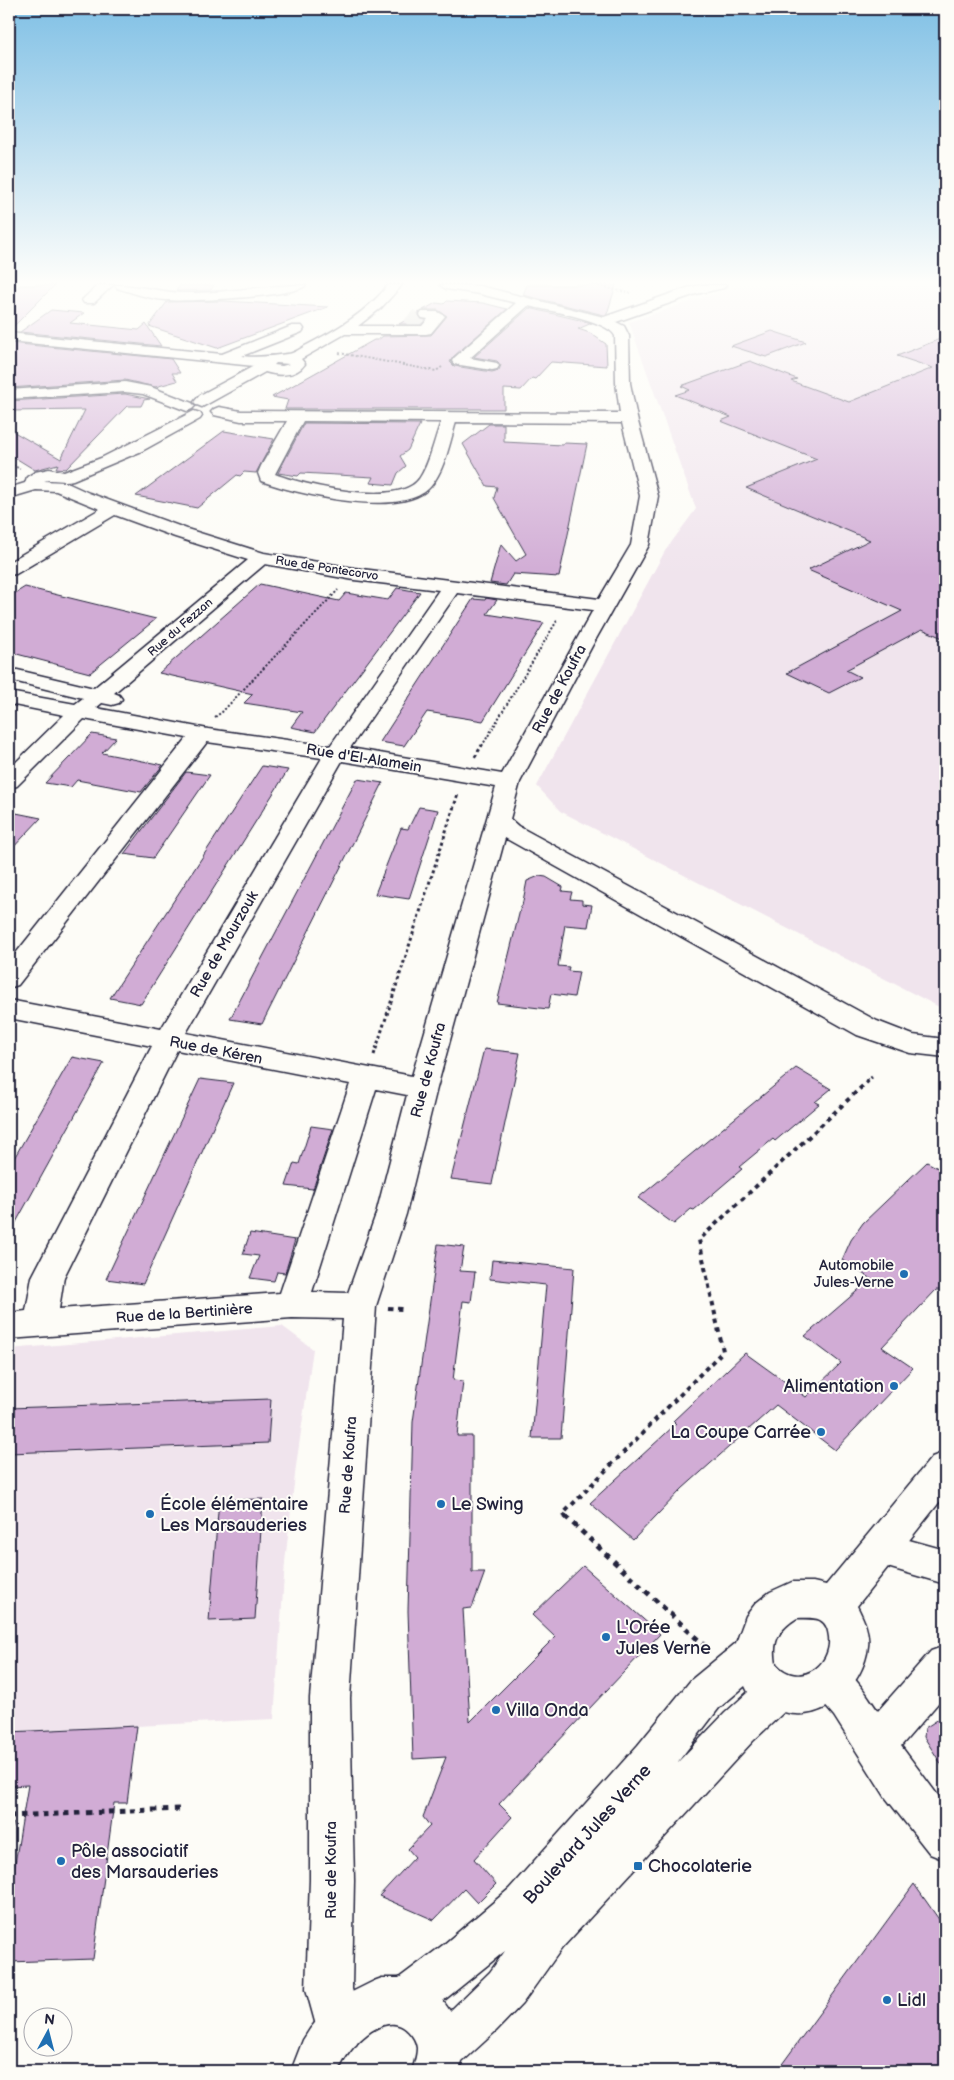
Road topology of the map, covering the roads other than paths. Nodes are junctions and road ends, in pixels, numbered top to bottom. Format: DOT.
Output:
graph roads {
  1 [pos="237,382"];
  2 [pos="264,382"];
  3 [pos="623,382"];
  4 [pos="9,395"];
  5 [pos="194,408"];
  6 [pos="220,409"];
  7 [pos="298,416"];
  8 [pos="450,417"];
  9 [pos="629,418"];
  10 [pos="62,481"];
  11 [pos="9,493"];
  12 [pos="113,508"];
  13 [pos="261,558"];
  14 [pos="9,570"];
  15 [pos="452,586"];
  16 [pos="606,606"];
  17 [pos="9,674"];
  18 [pos="99,696"];
  19 [pos="9,698"];
  20 [pos="80,711"];
  21 [pos="208,732"];
  22 [pos="335,754"];
  23 [pos="9,781"];
  24 [pos="509,782"];
  25 [pos="497,820"];
  26 [pos="9,979"];
  27 [pos="9,1010"];
  28 [pos="168,1041"];
  29 [pos="945,1048"];
  30 [pos="370,1066"];
  31 [pos="423,1088"];
  32 [pos="292,1305"];
  33 [pos="360,1306"];
  34 [pos="24,1325"];
  35 [pos="945,1468"];
  36 [pos="880,1549"];
  37 [pos="945,1567"];
  38 [pos="833,1606"];
  39 [pos="743,1662"];
  40 [pos="945,1665"];
  41 [pos="831,1682"];
  42 [pos="778,1691"];
  43 [pos="875,1745"];
  44 [pos="945,1839"];
  45 [pos="405,2002"];
  46 [pos="340,2028"];
  47 [pos="438,2060"];
  48 [pos="315,2071"];
  1 -- 5 [label="street"];
  2 -- 6 [label="street"];
  3 -- 9 [label="street, Rue de Koufra"];
  4 -- 5 [label="street"];
  5 -- 6 [label="street"];
  5 -- 10 [label="street"];
  6 -- 7 [label="street"];
  7 -- 8 [label="street"];
  7 -- 8 [label="street"];
  8 -- 9 [label="street"];
  9 -- 16 [label="street, Rue de Koufra"];
  10 -- 11 [label="street"];
  10 -- 12 [label="street, Rue de Pontecorvo"];
  12 -- 13 [label="street, Rue de Pontecorvo"];
  12 -- 14 [label="street"];
  13 -- 15 [label="street, Rue de Pontecorvo"];
  13 -- 18 [label="street, Rue du Fezzan"];
  15 -- 16 [label="street, Rue de Pontecorvo"];
  15 -- 22 [label="street, Rue de Mourzouk"];
  16 -- 24 [label="street, Rue de Koufra"];
  17 -- 18 [label="street, Rue d'El-Alamein"];
  18 -- 20 [label="street"];
  18 -- 21 [label="street, Rue d'El-Alamein"];
  19 -- 20 [label="street, Rue d'El-Alamein"];
  20 -- 21 [label="street, Rue d'El-Alamein"];
  20 -- 23 [label="street"];
  21 -- 22 [label="street, Rue d'El-Alamein"];
  21 -- 26 [label="street"];
  22 -- 24 [label="street, Rue d'El-Alamein"];
  22 -- 28 [label="street, Rue de Mourzouk"];
  24 -- 25 [label="street, Rue de Koufra"];
  25 -- 29 [label="street"];
  25 -- 31 [label="street, Rue de Koufra"];
  27 -- 28 [label="street, Rue de Kéren"];
  28 -- 30 [label="street, Rue de Kéren"];
  28 -- 34 [label="street, Rue de Mourzouk"];
  30 -- 31 [label="street, Rue de Kéren"];
  30 -- 32 [label="street"];
  31 -- 33 [label="street, Rue de Koufra"];
  32 -- 33 [label="street, Rue de la Bertinière"];
  32 -- 34 [label="street, Rue de la Bertinière"];
  33 -- 46 [label="street, Rue de Koufra"];
  35 -- 36 [label="street"];
  36 -- 37 [label="street"];
  36 -- 38 [label="street"];
  38 -- 39 [label="street"];
  38 -- 41 [label="street"];
  39 -- 42 [label="street"];
  39 -- 45 [label="street, Boulevard Jules Verne"];
  40 -- 43 [label="street"];
  41 -- 42 [label="street"];
  41 -- 43 [label="street"];
  42 -- 47 [label="street"];
  43 -- 44 [label="street"];
  45 -- 46 [label="street"];
  45 -- 47 [label="street"];
  46 -- 48 [label="street"];
}
